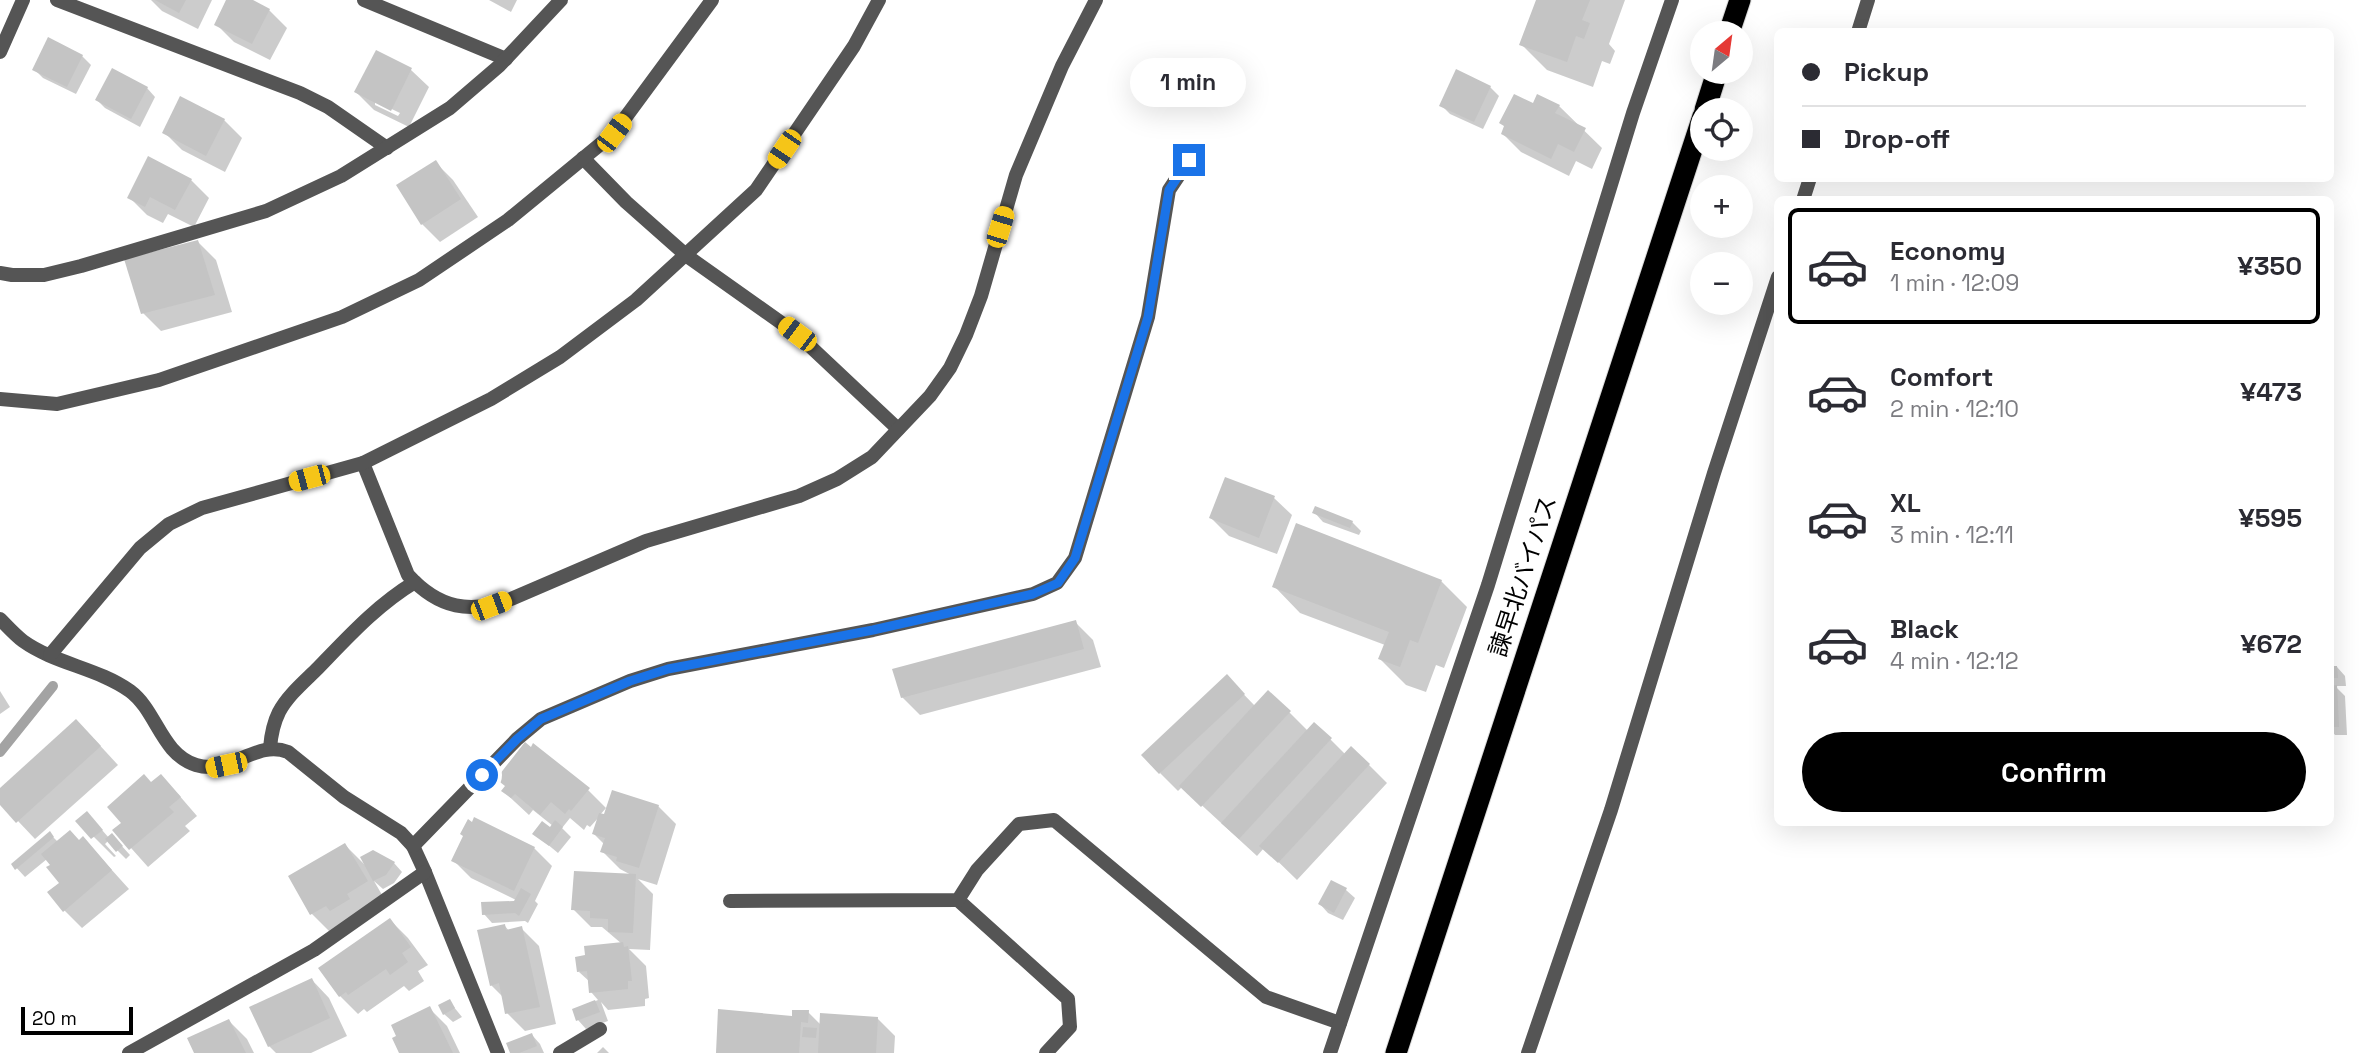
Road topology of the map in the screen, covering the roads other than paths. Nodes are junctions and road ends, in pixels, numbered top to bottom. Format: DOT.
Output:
graph roads {
  1 [pos="23,0"];
  2 [pos="57,0"];
  3 [pos="364,0"];
  4 [pos="561,0"];
  5 [pos="712,0"];
  6 [pos="879,0"];
  7 [pos="1096,0"];
  8 [pos="1672,0"];
  9 [pos="1740,0"];
  10 [pos="1868,0"];
  11 [pos="1733,21"];
  12 [pos="1859,28"];
  13 [pos="0,52"];
  14 [pos="506,59"];
  15 [pos="387,148"];
  16 [pos="1690,156"];
  17 [pos="583,158"];
  18 [pos="1189,160"];
  19 [pos="687,256"];
  20 [pos="0,273"];
  21 [pos="1774,289"];
  22 [pos="0,399"];
  23 [pos="898,429"];
  24 [pos="363,463"];
  25 [pos="415,582"];
  26 [pos="0,619"];
  27 [pos="50,655"];
  28 [pos="270,748"];
  29 [pos="413,846"];
  30 [pos="425,872"];
  31 [pos="958,900"];
  32 [pos="730,901"];
  33 [pos="1340,1023"];
  34 [pos="600,1029"];
  35 [pos="129,1053"];
  36 [pos="498,1053"];
  37 [pos="560,1053"];
  38 [pos="1046,1053"];
  39 [pos="1330,1053"];
  40 [pos="1396,1053"];
  41 [pos="1528,1053"];
  1 -- 13 [label="street"];
  2 -- 15 [label="street"];
  3 -- 14 [label="street"];
  4 -- 14 [label="street"];
  5 -- 17 [label="street"];
  6 -- 19 [label="street"];
  7 -- 23 [label="street"];
  8 -- 33 [label="street"];
  9 -- 11 [label="highway"];
  10 -- 12 [label="street"];
  14 -- 15 [label="street"];
  15 -- 20 [label="street"];
  16 -- 40 [label="highway, 諫早北バイパス"];
  17 -- 19 [label="street"];
  17 -- 22 [label="street"];
  18 -- 29 [label="street"];
  19 -- 23 [label="street"];
  19 -- 24 [label="street"];
  21 -- 41 [label="street"];
  23 -- 25 [label="street"];
  24 -- 25 [label="street"];
  24 -- 27 [label="street"];
  25 -- 28 [label="street"];
  26 -- 27 [label="street"];
  27 -- 28 [label="street"];
  28 -- 29 [label="street"];
  29 -- 30 [label="street"];
  30 -- 35 [label="street"];
  30 -- 36 [label="street"];
  31 -- 32 [label="street"];
  31 -- 33 [label="street"];
  31 -- 38 [label="street"];
  33 -- 39 [label="street"];
  34 -- 37 [label="street"];
}
